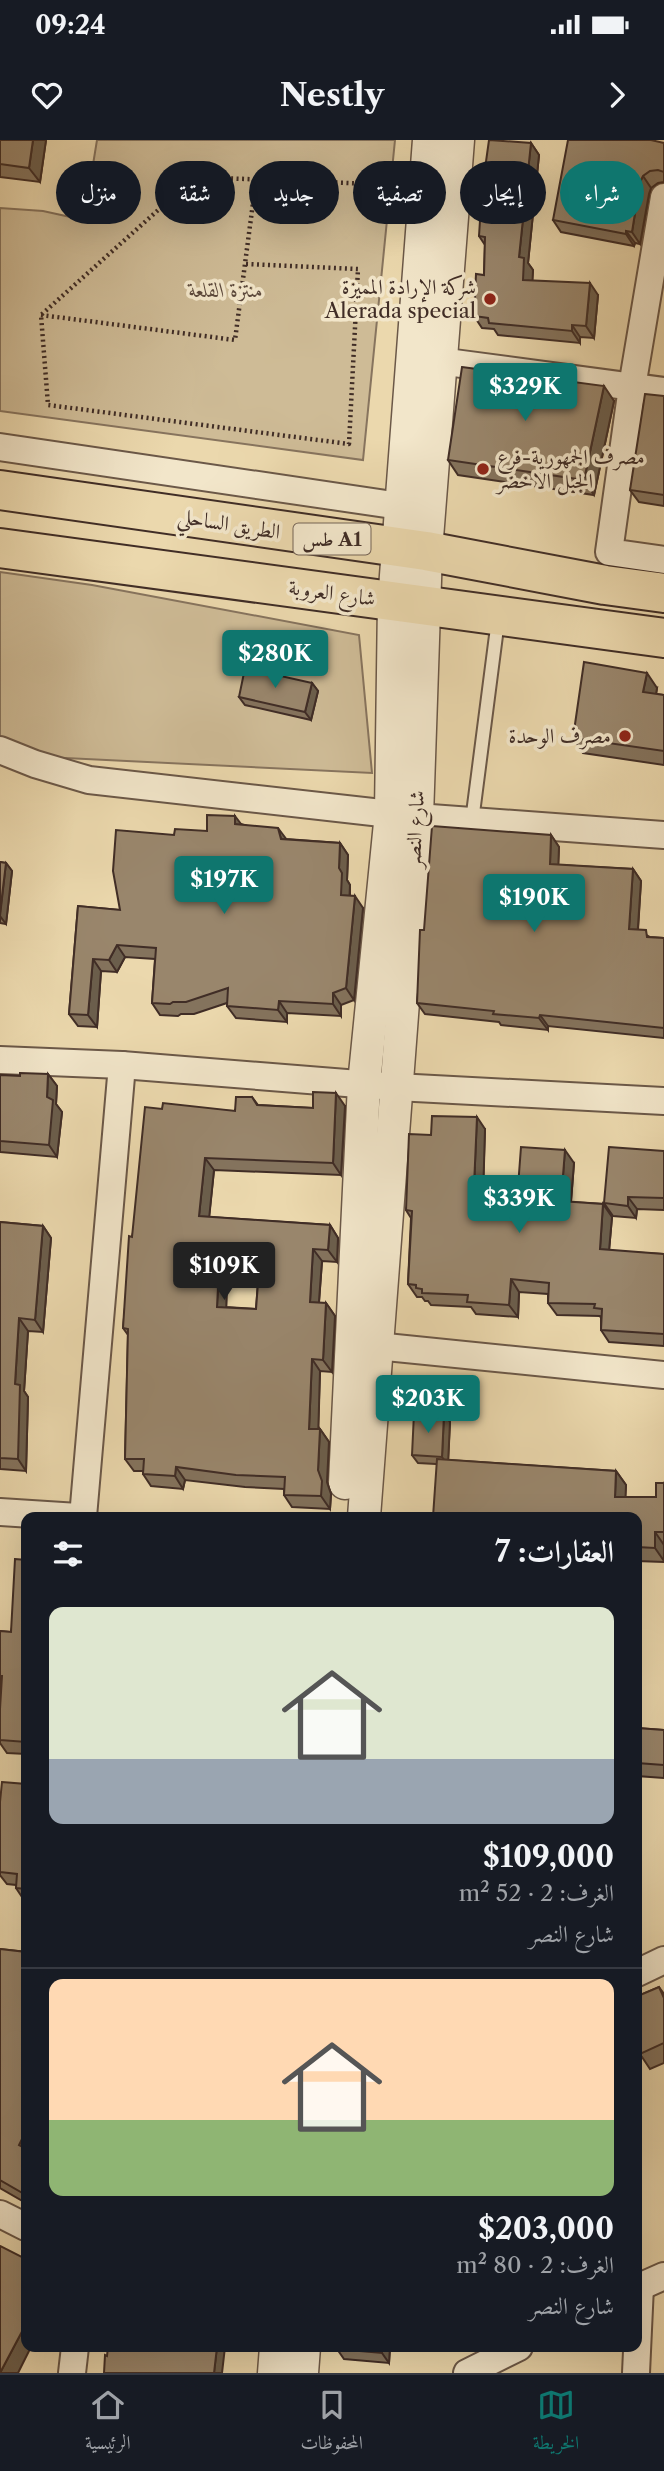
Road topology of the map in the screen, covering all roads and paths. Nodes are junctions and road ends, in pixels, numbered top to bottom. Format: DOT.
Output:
graph roads {
  1 [pos="429,140"];
  2 [pos="458,140"];
  3 [pos="428,161"];
  4 [pos="249,180"];
  5 [pos="664,197"];
  6 [pos="251,224"];
  7 [pos="426,224"];
  8 [pos="246,264"];
  9 [pos="657,278"];
  10 [pos="41,315"];
  11 [pos="439,360"];
  12 [pos="632,387"];
  13 [pos="664,391"];
  14 [pos="0,447"];
  15 [pos="0,490"];
  16 [pos="415,508"];
  17 [pos="0,548"];
  18 [pos="412,550"];
  19 [pos="664,560"];
  20 [pos="664,593"];
  21 [pos="408,604"];
  22 [pos="498,616"];
  23 [pos="664,638"];
  24 [pos="0,750"];
  25 [pos="404,815"];
  26 [pos="472,821"];
  27 [pos="664,835"];
  28 [pos="0,1060"];
  29 [pos="122,1065"];
  30 [pos="364,1084"];
  31 [pos="396,1087"];
  32 [pos="664,1101"];
  33 [pos="376,1346"];
  34 [pos="664,1375"];
  35 [pos="83,1512"];
  36 [pos="344,1512"];
  37 [pos="364,1512"];
  38 [pos="0,1513"];
  39 [pos="21,1514"];
  40 [pos="664,1960"];
  41 [pos="642,1971"];
  42 [pos="0,2214"];
  43 [pos="21,2224"];
  44 [pos="647,2283"];
  45 [pos="642,2324"];
  46 [pos="74,2352"];
  47 [pos="276,2352"];
  48 [pos="303,2352"];
  49 [pos="509,2352"];
  50 [pos="639,2352"];
  51 [pos="72,2373"];
  52 [pos="274,2373"];
  53 [pos="302,2373"];
  54 [pos="467,2373"];
  55 [pos="636,2373"];
  1 -- 3 [label="street, شارع النصر"];
  2 -- 11 [label="street, شارع النصر"];
  4 -- 10 [label="path"];
  5 -- 9 [label="street"];
  6 -- 8 [label="path"];
  7 -- 16 [label="street, شارع النصر"];
  8 -- 10 [label="path"];
  8 -- 10 [label="path"];
  9 -- 12 [label="street"];
  11 -- 12 [label="street"];
  11 -- 16 [label="street, شارع النصر"];
  12 -- 13 [label="street"];
  12 -- 19 [label="street"];
  14 -- 16 [label="street"];
  15 -- 18 [label="highway, الطريق الساحلي / طس A1"];
  16 -- 18 [label="street, شارع النصر"];
  17 -- 21 [label="highway, شارع العروبة"];
  18 -- 20 [label="highway, الطريق الساحلي / طس A1"];
  18 -- 21 [label="street, شارع النصر"];
  21 -- 22 [label="highway, شارع العروبة"];
  21 -- 25 [label="street, شارع النصر"];
  22 -- 23 [label="highway, شارع العروبة"];
  22 -- 26 [label="lane"];
  24 -- 25 [label="street"];
  25 -- 26 [label="street"];
  25 -- 30 [label="street, شارع النصر"];
  25 -- 31 [label="street, شارع النصر"];
  26 -- 27 [label="street"];
  28 -- 29 [label="street"];
  29 -- 30 [label="street"];
  29 -- 35 [label="street"];
  30 -- 31 [label="street"];
  30 -- 36 [label="street, شارع النصر"];
  31 -- 32 [label="street"];
  31 -- 33 [label="street, شارع النصر"];
  33 -- 34 [label="street"];
  33 -- 37 [label="street, شارع النصر"];
  38 -- 39 [label="street"];
  40 -- 41 [label="street"];
  42 -- 43 [label="street"];
  44 -- 45 [label="street"];
  46 -- 51 [label="street"];
  47 -- 52 [label="street"];
  48 -- 53 [label="street"];
  49 -- 54 [label="street"];
  50 -- 55 [label="street"];
}
